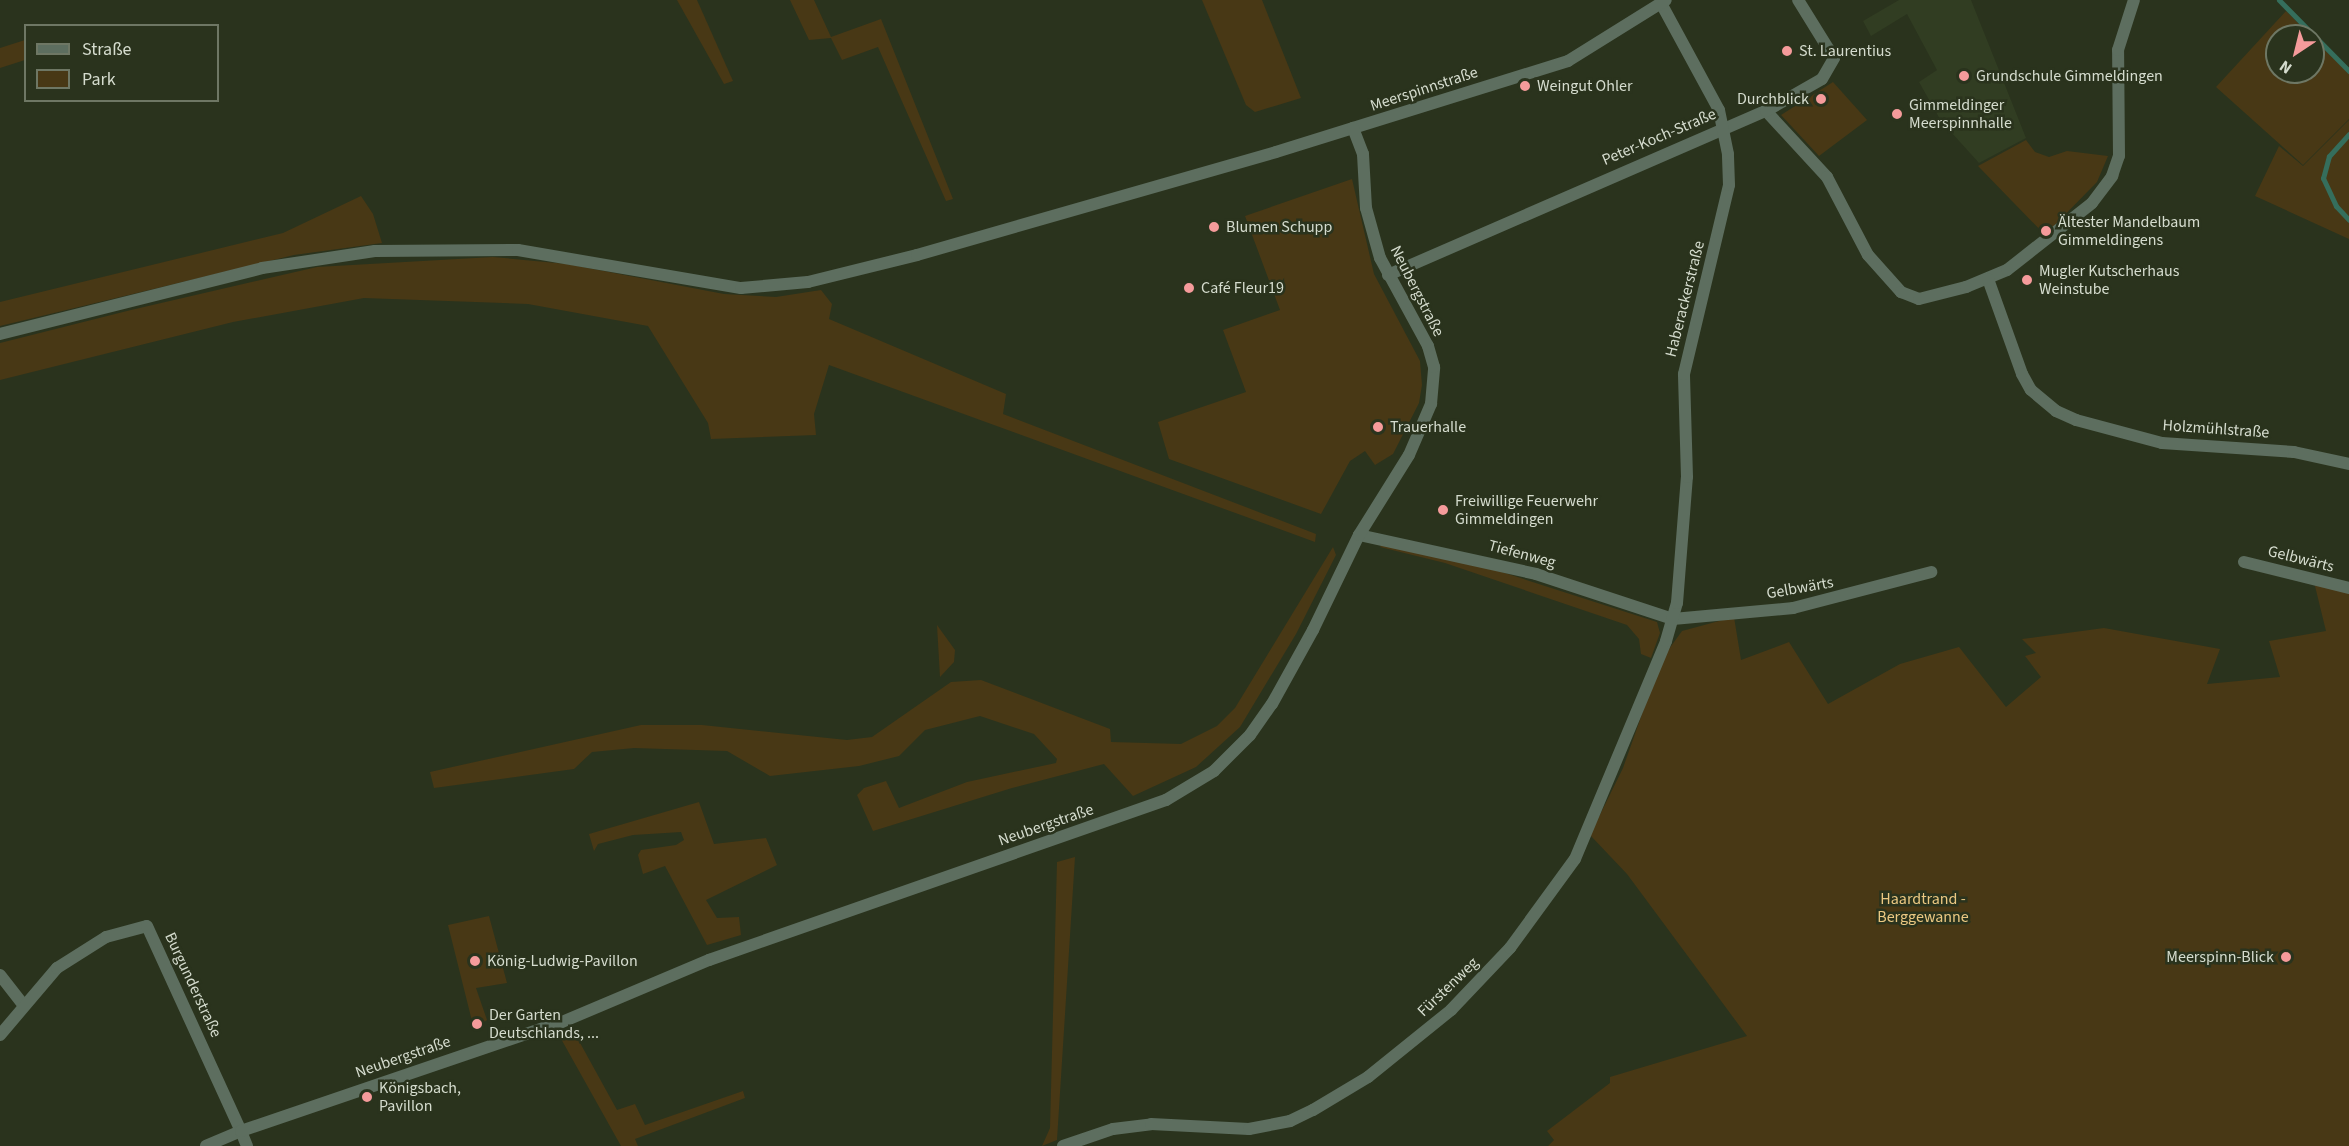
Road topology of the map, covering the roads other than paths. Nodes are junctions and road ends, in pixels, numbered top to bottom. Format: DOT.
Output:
graph roads {
  1 [pos="1798,0"];
  2 [pos="2134,0"];
  3 [pos="1663,2"];
  4 [pos="1766,111"];
  5 [pos="1724,127"];
  6 [pos="1353,128"];
  7 [pos="1388,275"];
  8 [pos="1988,279"];
  9 [pos="0,334"];
  10 [pos="2349,464"];
  11 [pos="1359,535"];
  12 [pos="2244,562"];
  13 [pos="1931,572"];
  14 [pos="2349,588"];
  15 [pos="1673,618"];
  16 [pos="0,975"];
  17 [pos="24,1006"];
  18 [pos="0,1035"];
  19 [pos="241,1131"];
  20 [pos="206,1146"];
  21 [pos="247,1146"];
  22 [pos="1063,1146"];
  1 -- 4 [label="street, Peter-Koch-Straße"];
  2 -- 8 [label="street"];
  3 -- 5 [label="street, Haberackerstraße"];
  3 -- 6 [label="street, Meerspinnstraße"];
  4 -- 5 [label="street, Peter-Koch-Straße"];
  4 -- 8 [label="street"];
  5 -- 7 [label="street, Peter-Koch-Straße"];
  5 -- 15 [label="street, Haberackerstraße"];
  6 -- 7 [label="street, Neubergstraße"];
  6 -- 9 [label="street, Meerspinnstraße"];
  7 -- 11 [label="street, Neubergstraße"];
  8 -- 10 [label="street, Holzmühlstraße"];
  11 -- 15 [label="street, Tiefenweg"];
  11 -- 19 [label="street, Neubergstraße"];
  12 -- 14 [label="street, Gelbwärts"];
  13 -- 15 [label="street, Gelbwärts"];
  15 -- 22 [label="street, Fürstenweg"];
  16 -- 17 [label="street"];
  17 -- 18 [label="street, Burgunderstraße"];
  17 -- 19 [label="street, Burgunderstraße"];
  19 -- 20 [label="street, Neubergstraße"];
  19 -- 21 [label="street"];
}
